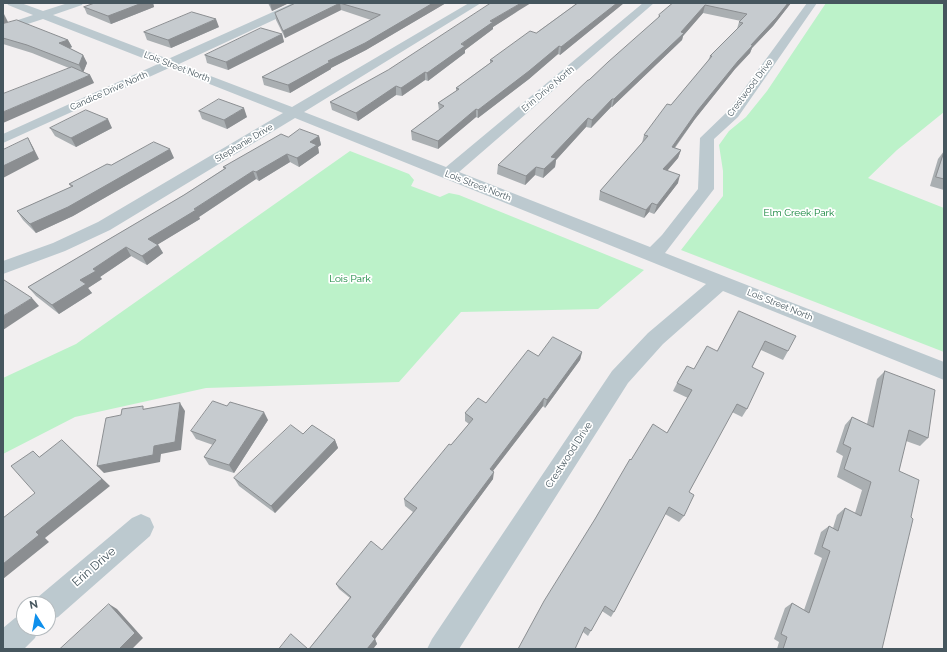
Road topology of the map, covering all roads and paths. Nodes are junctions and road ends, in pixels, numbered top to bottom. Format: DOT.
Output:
graph roads {
  1 [pos="12,3"];
  2 [pos="78,3"];
  3 [pos="302,3"];
  4 [pos="476,3"];
  5 [pos="648,3"];
  6 [pos="812,3"];
  7 [pos="43,15"];
  8 [pos="3,29"];
  9 [pos="169,64"];
  10 [pos="295,113"];
  11 [pos="3,139"];
  12 [pos="448,174"];
  13 [pos="653,255"];
  14 [pos="3,268"];
  15 [pos="721,282"];
  16 [pos="944,371"];
  17 [pos="141,527"];
  18 [pos="56,600"];
  19 [pos="16,636"];
  20 [pos="3,648"];
  21 [pos="442,649"];
  1 -- 7 [label="street, Lois Street North"];
  2 -- 7 [label="street"];
  3 -- 9 [label="street, Candice Drive North"];
  4 -- 10 [label="street, Stephanie Drive"];
  5 -- 12 [label="street, Erin Drive North"];
  6 -- 13 [label="street, Crestwood Drive"];
  7 -- 8 [label="street"];
  7 -- 9 [label="street, Lois Street North"];
  9 -- 10 [label="street, Lois Street North"];
  9 -- 11 [label="street, Candice Drive North"];
  10 -- 12 [label="street, Lois Street North"];
  10 -- 14 [label="street, Stephanie Drive"];
  12 -- 13 [label="street, Lois Street North"];
  13 -- 15 [label="street, Lois Street North"];
  15 -- 16 [label="street, Lois Street North"];
  15 -- 21 [label="street, Crestwood Drive"];
  17 -- 18 [label="street, Erin Drive"];
  19 -- 20 [label="street"];
}
